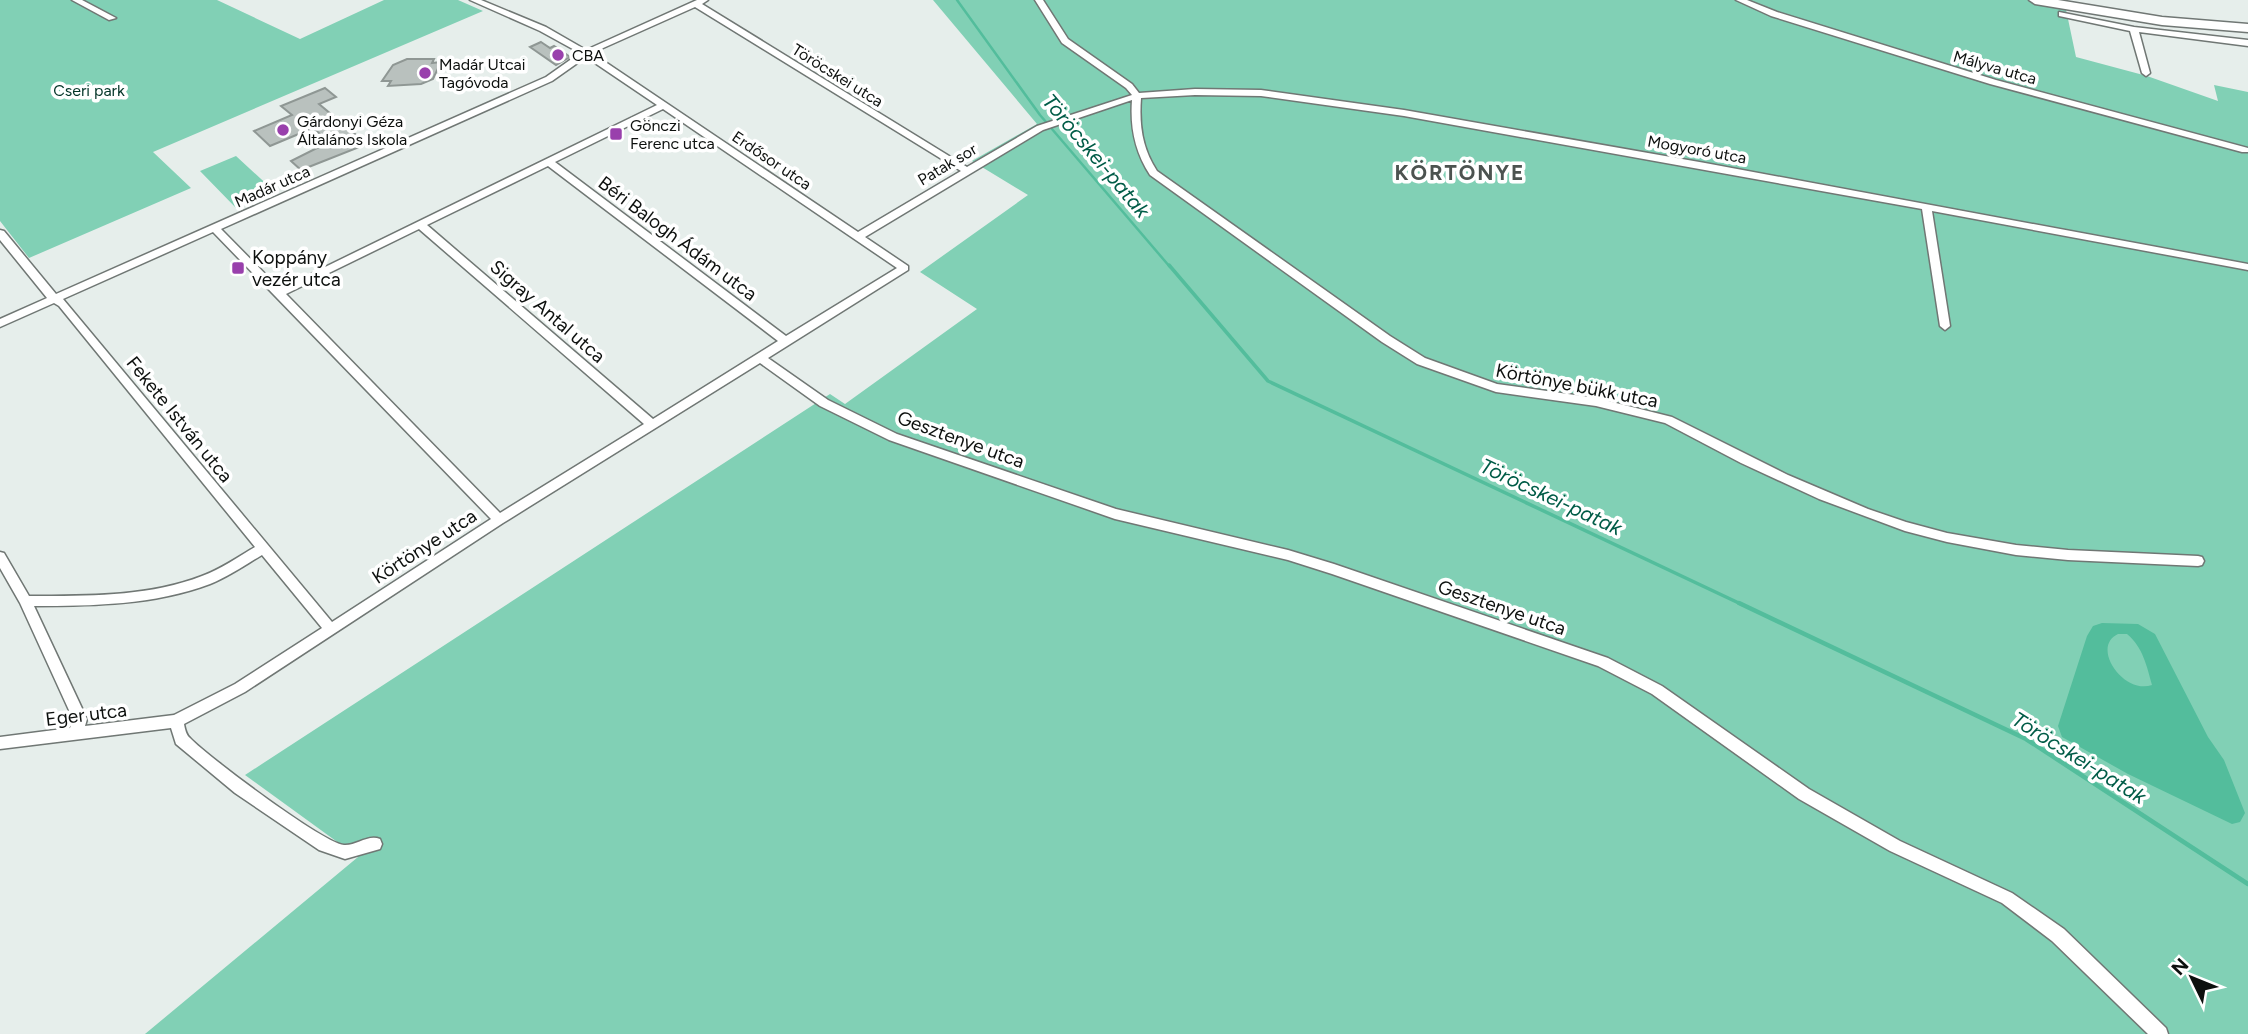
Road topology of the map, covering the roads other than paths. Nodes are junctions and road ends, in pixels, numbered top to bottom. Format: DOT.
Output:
graph roads {
  1 [pos="76,0"];
  2 [pos="474,0"];
  3 [pos="1039,0"];
  4 [pos="1740,0"];
  5 [pos="2035,0"];
  6 [pos="700,2"];
  7 [pos="2062,14"];
  8 [pos="112,18"];
  9 [pos="2134,29"];
  10 [pos="2246,29"];
  11 [pos="2248,43"];
  12 [pos="586,53"];
  13 [pos="2146,73"];
  14 [pos="1138,96"];
  15 [pos="663,106"];
  16 [pos="1055,123"];
  17 [pos="2245,150"];
  18 [pos="549,162"];
  19 [pos="965,170"];
  20 [pos="1927,209"];
  21 [pos="421,225"];
  22 [pos="216,229"];
  23 [pos="0,233"];
  24 [pos="858,237"];
  25 [pos="2248,267"];
  26 [pos="904,268"];
  27 [pos="280,293"];
  28 [pos="55,298"];
  29 [pos="0,323"];
  30 [pos="1945,326"];
  31 [pos="785,341"];
  32 [pos="760,357"];
  33 [pos="652,425"];
  34 [pos="499,520"];
  35 [pos="263,548"];
  36 [pos="0,557"];
  37 [pos="2197,561"];
  38 [pos="25,601"];
  39 [pos="330,629"];
  40 [pos="176,721"];
  41 [pos="75,735"];
  42 [pos="0,743"];
  43 [pos="376,844"];
  44 [pos="2160,1034"];
  1 -- 8 [label="street"];
  2 -- 12 [label="street, Erdősor utca"];
  3 -- 14 [label="street"];
  4 -- 17 [label="street, Mályva utca"];
  5 -- 10 [label="main road"];
  6 -- 12 [label="street, Madár utca"];
  6 -- 19 [label="street, Töröcskei utca"];
  7 -- 9 [label="street"];
  9 -- 11 [label="street"];
  9 -- 13 [label="street"];
  12 -- 15 [label="street, Erdősor utca"];
  12 -- 22 [label="street, Madár utca"];
  14 -- 16 [label="street, Mogyoró utca"];
  14 -- 20 [label="street, Mogyoró utca"];
  14 -- 37 [label="street, Körtönye bükk utca"];
  15 -- 18 [label="street"];
  15 -- 24 [label="street, Erdősor utca"];
  16 -- 19 [label="street, Patak sor"];
  18 -- 21 [label="street"];
  18 -- 31 [label="street, Béri Balogh Ádám utca"];
  19 -- 24 [label="street, Patak sor"];
  20 -- 25 [label="street, Mogyoró utca"];
  20 -- 30 [label="street"];
  21 -- 27 [label="street"];
  21 -- 33 [label="street, Sigray Antal utca"];
  22 -- 27 [label="street"];
  22 -- 28 [label="street, Madár utca"];
  23 -- 28 [label="street, Fekete István utca"];
  24 -- 26 [label="street, Erdősor utca"];
  26 -- 31 [label="street, Körtönye utca"];
  27 -- 34 [label="street"];
  28 -- 29 [label="street, Madár utca"];
  28 -- 35 [label="street, Fekete István utca"];
  31 -- 32 [label="street, Körtönye utca"];
  32 -- 33 [label="street, Körtönye utca"];
  32 -- 44 [label="street, Gesztenye utca"];
  33 -- 34 [label="street, Körtönye utca"];
  34 -- 39 [label="street, Körtönye utca"];
  35 -- 38 [label="street"];
  35 -- 39 [label="street, Fekete István utca"];
  36 -- 38 [label="street"];
  38 -- 41 [label="street"];
  39 -- 40 [label="street, Körtönye utca"];
  40 -- 41 [label="street, Eger utca"];
  40 -- 43 [label="street"];
  41 -- 42 [label="street, Eger utca"];
}
